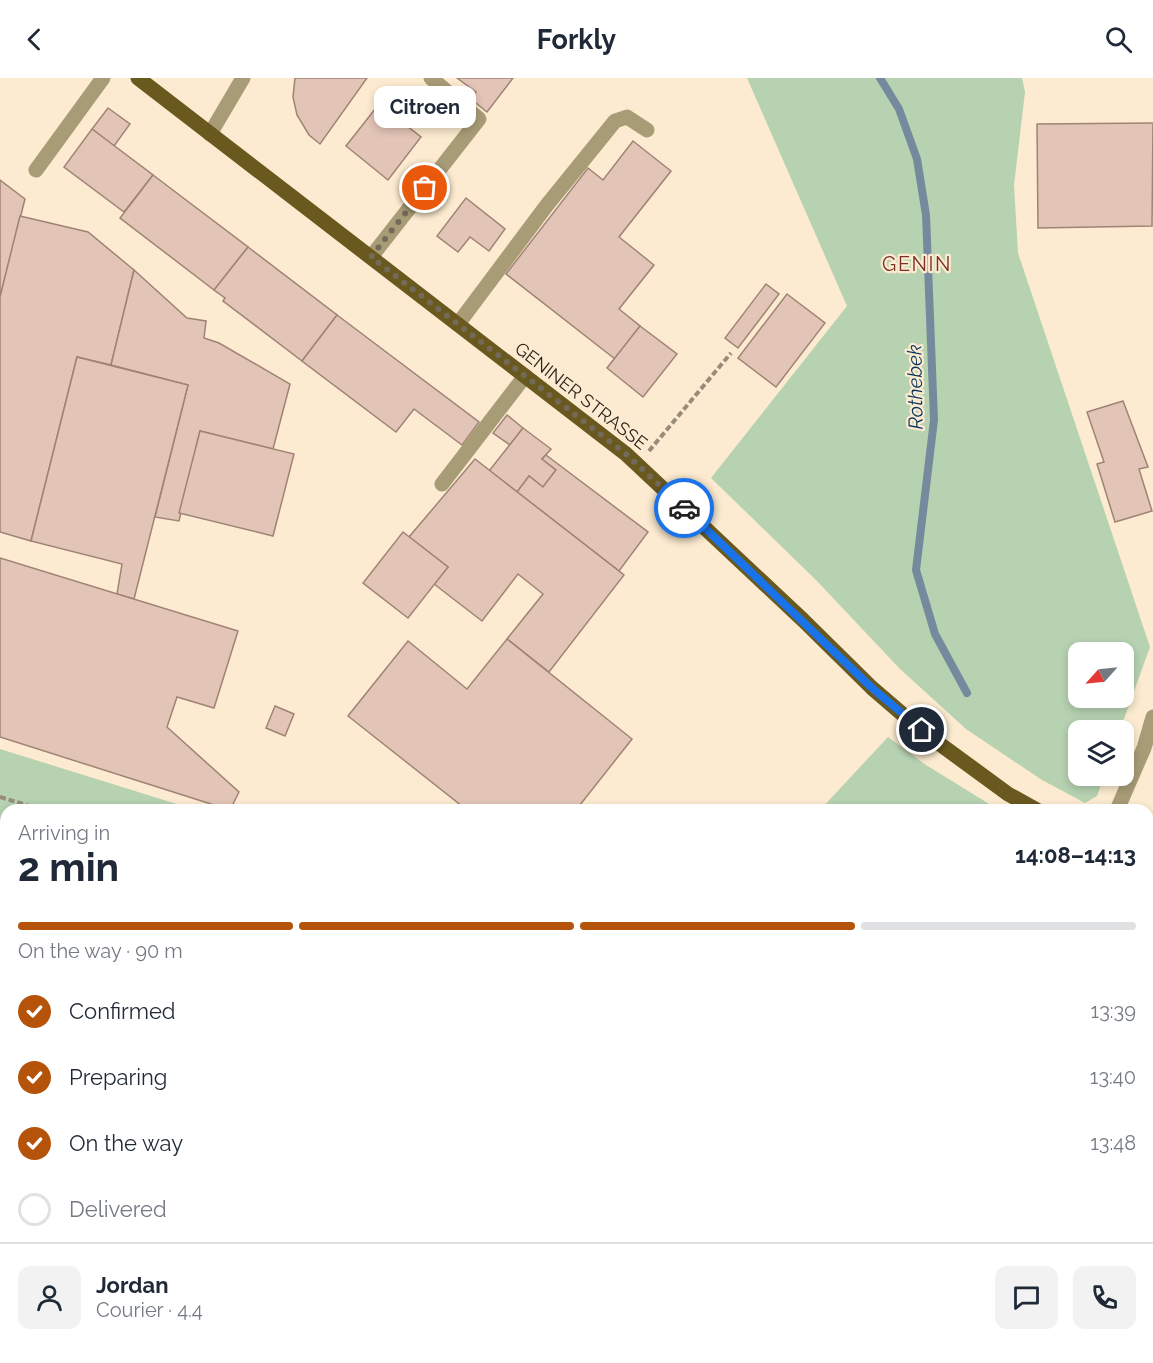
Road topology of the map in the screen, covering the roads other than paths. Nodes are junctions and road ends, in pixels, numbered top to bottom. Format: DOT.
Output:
graph roads {
  1 [pos="103,78"];
  2 [pos="138,78"];
  3 [pos="243,78"];
  4 [pos="431,78"];
  5 [pos="647,130"];
  6 [pos="210,134"];
  7 [pos="36,170"];
  8 [pos="371,257"];
  9 [pos="458,324"];
  10 [pos="525,376"];
  11 [pos="442,484"];
  12 [pos="1153,717"];
  13 [pos="1026,804"];
  14 [pos="1120,804"];
  1 -- 7 [label="street"];
  2 -- 6 [label="main road, GENINER STRASSE"];
  3 -- 6 [label="street"];
  4 -- 8 [label="street"];
  5 -- 9 [label="street"];
  6 -- 8 [label="main road, GENINER STRASSE"];
  8 -- 9 [label="main road, GENINER STRASSE"];
  9 -- 10 [label="main road, GENINER STRASSE"];
  10 -- 11 [label="street"];
  10 -- 13 [label="main road, GENINER STRASSE"];
  12 -- 14 [label="street"];
}
